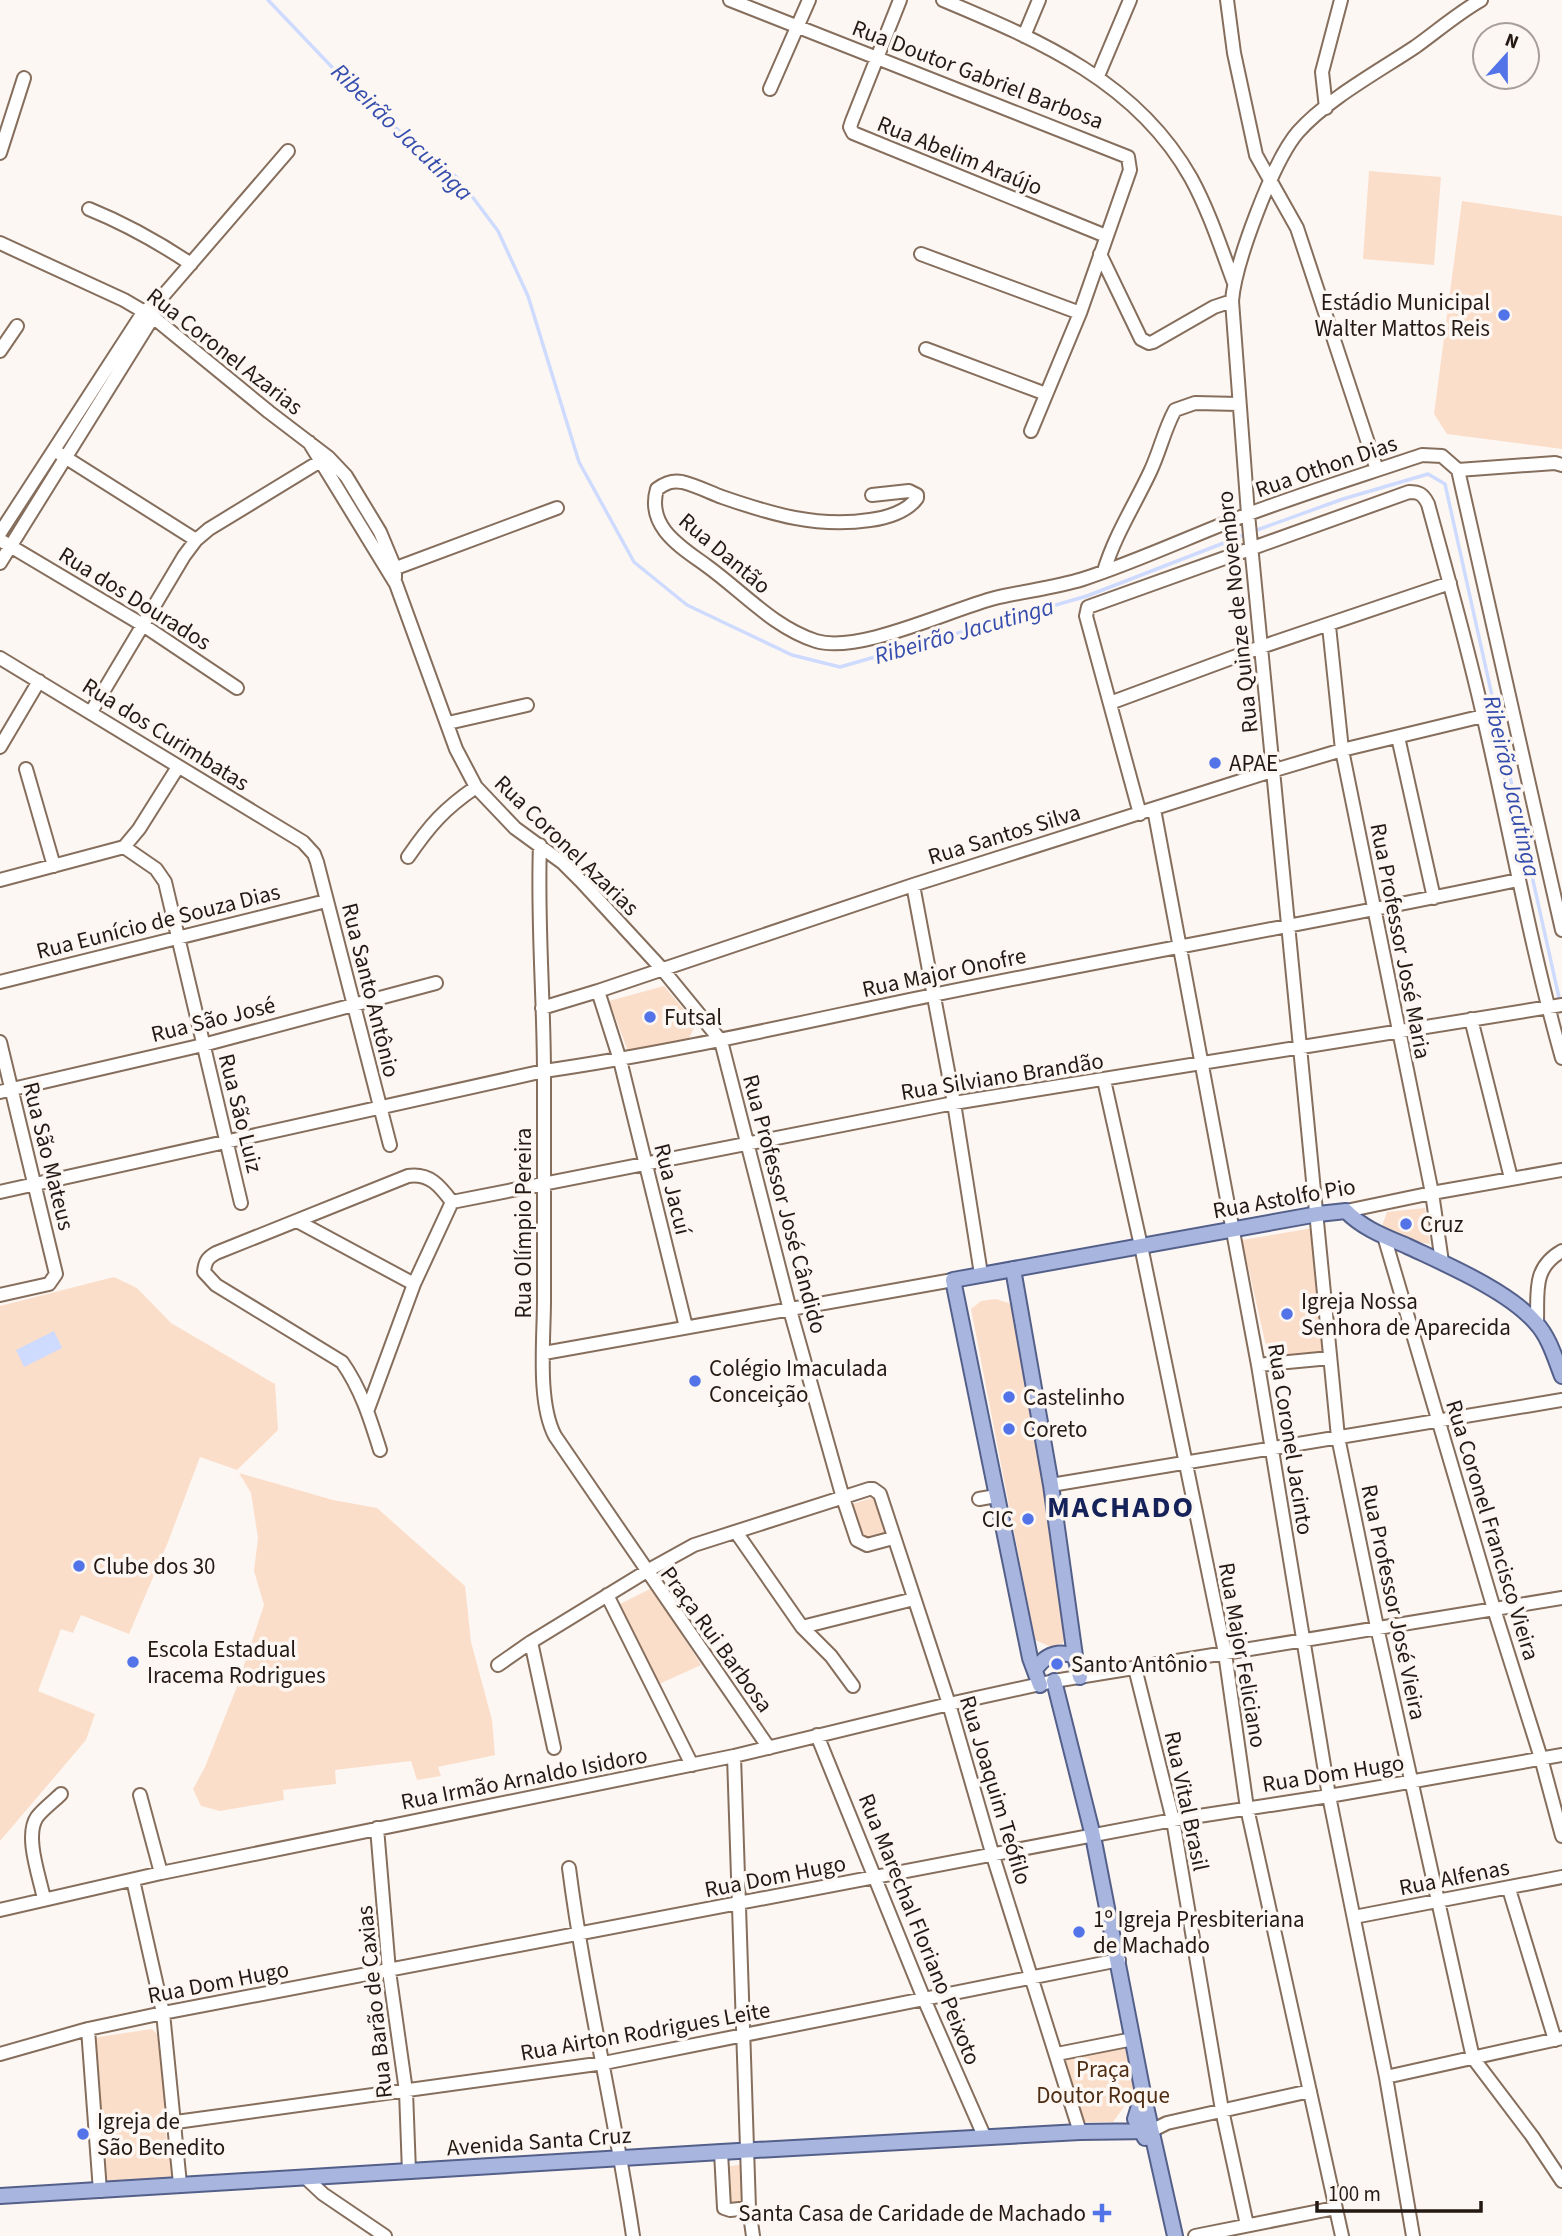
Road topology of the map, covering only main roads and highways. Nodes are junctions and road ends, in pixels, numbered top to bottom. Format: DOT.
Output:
graph roads {
  1 [pos="1013,1269"];
  2 [pos="1562,1376"];
  3 [pos="1075,1656"];
  4 [pos="1035,1670"];
  5 [pos="1080,1677"];
  6 [pos="1144,2126"];
  7 [pos="0,2196"];
  8 [pos="1175,2236"];
  1 -- 2 [label="main road, Rua Astolfo Pio"];
  1 -- 3 [label="main road"];
  1 -- 4 [label="main road, Rua Astolfo Pio"];
  3 -- 4 [label="main road"];
  3 -- 5 [label="main road"];
  4 -- 6 [label="main road"];
  6 -- 7 [label="main road, Avenida Santa Cruz"];
  6 -- 8 [label="main road"];
}
